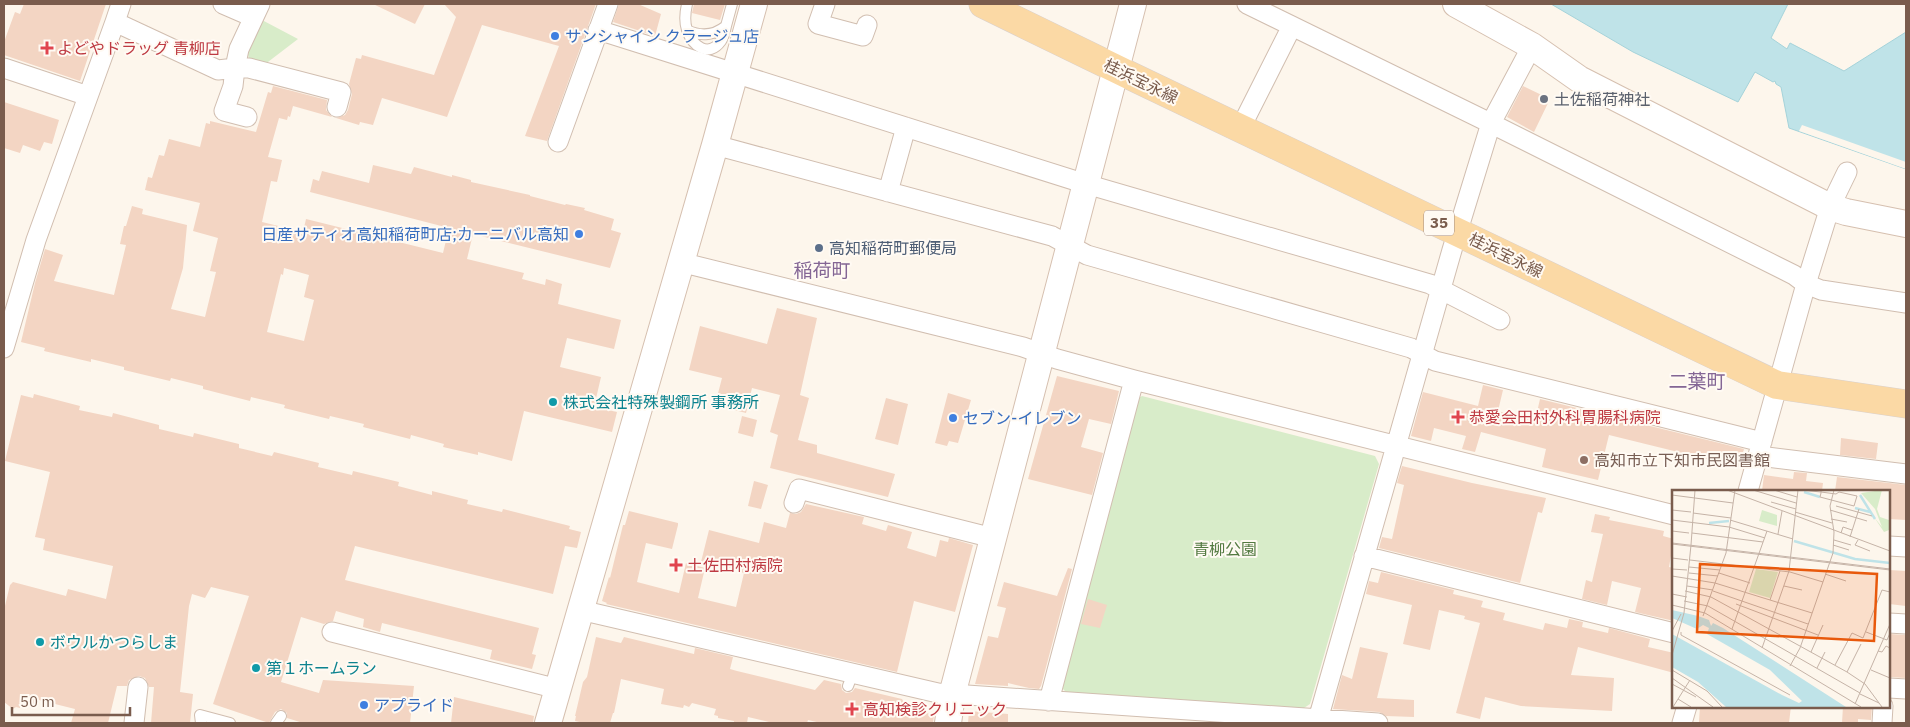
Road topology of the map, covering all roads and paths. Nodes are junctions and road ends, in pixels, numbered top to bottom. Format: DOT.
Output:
graph roads {
  1 [pos="121,4"];
  2 [pos="223,4"];
  3 [pos="608,4"];
  4 [pos="687,4"];
  5 [pos="732,4"];
  6 [pos="754,4"];
  7 [pos="825,4"];
  8 [pos="983,4"];
  9 [pos="1133,4"];
  10 [pos="1247,4"];
  11 [pos="1456,4"];
  12 [pos="257,10"];
  13 [pos="115,22"];
  14 [pos="867,25"];
  15 [pos="726,26"];
  16 [pos="1292,26"];
  17 [pos="598,30"];
  18 [pos="687,30"];
  19 [pos="1532,46"];
  20 [pos="4,68"];
  21 [pos="235,68"];
  22 [pos="1116,70"];
  23 [pos="735,73"];
  24 [pos="88,96"];
  25 [pos="337,107"];
  26 [pos="247,117"];
  27 [pos="1491,123"];
  28 [pos="906,127"];
  29 [pos="1240,129"];
  30 [pos="558,142"];
  31 [pos="715,145"];
  32 [pos="1847,172"];
  33 [pos="1086,184"];
  34 [pos="888,192"];
  35 [pos="1830,207"];
  36 [pos="1906,224"];
  37 [pos="1458,232"];
  38 [pos="1070,245"];
  39 [pos="680,262"];
  40 [pos="1806,284"];
  41 [pos="1441,290"];
  42 [pos="1906,303"];
  43 [pos="1500,320"];
  44 [pos="4,348"];
  45 [pos="1041,354"];
  46 [pos="1423,355"];
  47 [pos="1134,380"];
  48 [pos="1777,385"];
  49 [pos="1906,404"];
  50 [pos="1396,445"];
  51 [pos="1760,449"];
  52 [pos="1906,474"];
  53 [pos="1748,490"];
  54 [pos="794,503"];
  55 [pos="1672,514"];
  56 [pos="993,538"];
  57 [pos="1890,546"];
  58 [pos="1906,547"];
  59 [pos="1364,556"];
  60 [pos="580,610"];
  61 [pos="1890,623"];
  62 [pos="1906,624"];
  63 [pos="332,632"];
  64 [pos="1672,633"];
  65 [pos="138,687"];
  66 [pos="1890,688"];
  67 [pos="558,689"];
  68 [pos="1906,689"];
  69 [pos="952,695"];
  70 [pos="1049,701"];
  71 [pos="1687,707"];
  72 [pos="1883,707"];
  73 [pos="1317,721"];
  74 [pos="134,723"];
  75 [pos="200,723"];
  76 [pos="230,723"];
  77 [pos="548,723"];
  78 [pos="948,723"];
  79 [pos="1378,723"];
  80 [pos="1682,723"];
  81 [pos="1882,723"];
  1 -- 13 [label="street"];
  2 -- 12 [label="street"];
  3 -- 17 [label="street"];
  4 -- 18 [label="lane"];
  5 -- 15 [label="lane"];
  6 -- 23 [label="street"];
  7 -- 14 [label="street"];
  8 -- 22 [label="main road, 桂浜宝永線 / 35"];
  9 -- 22 [label="street"];
  10 -- 16 [label="street"];
  11 -- 19 [label="street"];
  12 -- 21 [label="street"];
  13 -- 21 [label="street"];
  13 -- 24 [label="street"];
  15 -- 18 [label="lane"];
  15 -- 18 [label="lane"];
  16 -- 27 [label="street"];
  16 -- 29 [label="street"];
  17 -- 23 [label="street"];
  17 -- 30 [label="street"];
  19 -- 27 [label="street"];
  19 -- 35 [label="street"];
  20 -- 24 [label="street"];
  21 -- 25 [label="street"];
  21 -- 26 [label="street"];
  22 -- 29 [label="main road, 桂浜宝永線 / 35"];
  22 -- 33 [label="street"];
  23 -- 28 [label="street"];
  23 -- 31 [label="street"];
  24 -- 44 [label="street"];
  27 -- 37 [label="street"];
  27 -- 40 [label="street"];
  28 -- 33 [label="street"];
  28 -- 34 [label="street"];
  29 -- 37 [label="main road, 桂浜宝永線 / 35"];
  31 -- 34 [label="street"];
  31 -- 39 [label="street"];
  32 -- 35 [label="street"];
  33 -- 38 [label="street"];
  33 -- 41 [label="street"];
  34 -- 38 [label="street"];
  35 -- 36 [label="street"];
  35 -- 40 [label="street"];
  37 -- 41 [label="street"];
  37 -- 48 [label="main road, 桂浜宝永線 / 35"];
  38 -- 45 [label="street"];
  38 -- 46 [label="street"];
  39 -- 45 [label="street"];
  39 -- 60 [label="street"];
  40 -- 42 [label="street"];
  40 -- 48 [label="street"];
  41 -- 43 [label="street"];
  41 -- 46 [label="street"];
  45 -- 47 [label="street"];
  45 -- 56 [label="street"];
  46 -- 50 [label="street"];
  46 -- 51 [label="street"];
  47 -- 50 [label="street"];
  47 -- 70 [label="street"];
  48 -- 49 [label="main road, 桂浜宝永線 / 35"];
  48 -- 51 [label="street"];
  50 -- 55 [label="street"];
  50 -- 59 [label="street"];
  51 -- 52 [label="street"];
  51 -- 53 [label="street"];
  54 -- 56 [label="street"];
  56 -- 69 [label="street"];
  57 -- 58 [label="street"];
  59 -- 64 [label="street"];
  59 -- 73 [label="street"];
  60 -- 67 [label="street"];
  60 -- 69 [label="street"];
  61 -- 62 [label="street"];
  63 -- 67 [label="street"];
  65 -- 74 [label="street"];
  66 -- 68 [label="street"];
  67 -- 77 [label="street"];
  69 -- 70 [label="street"];
  69 -- 78 [label="street"];
  70 -- 73 [label="street"];
  71 -- 80 [label="street"];
  72 -- 81 [label="street"];
  73 -- 79 [label="street"];
  75 -- 76 [label="lane"];
}
